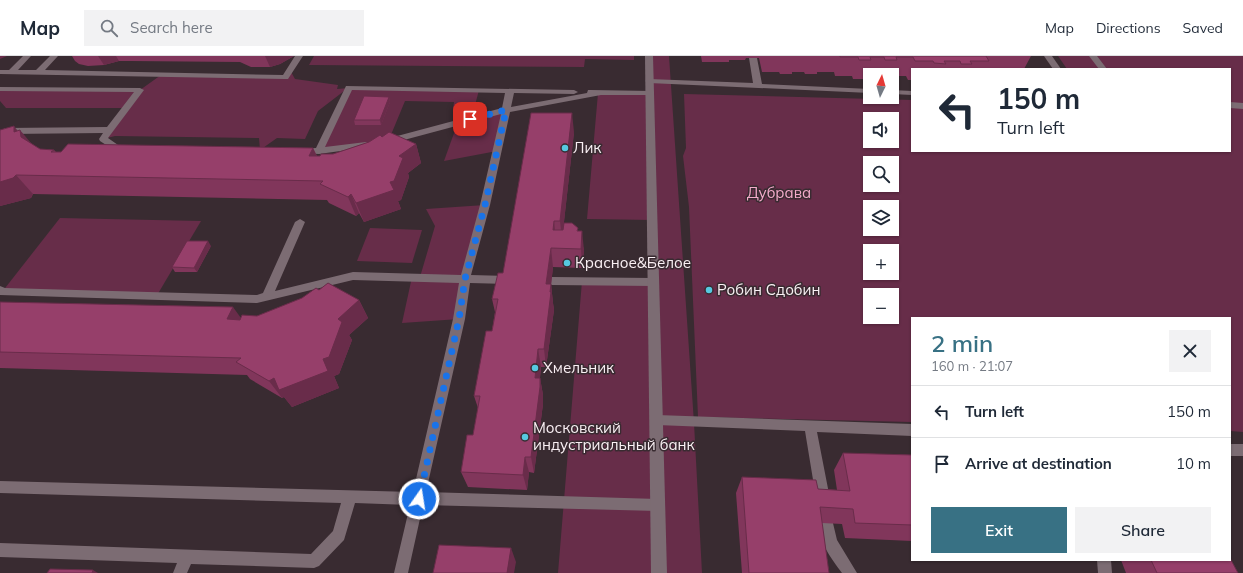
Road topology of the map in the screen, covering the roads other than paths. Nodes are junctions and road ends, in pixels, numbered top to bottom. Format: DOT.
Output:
graph roads {
  1 [pos="27,56"];
  2 [pos="54,56"];
  3 [pos="299,56"];
  4 [pos="649,56"];
  5 [pos="1048,56"];
  6 [pos="1093,56"];
  7 [pos="752,58"];
  8 [pos="1056,68"];
  9 [pos="1102,68"];
  10 [pos="0,72"];
  11 [pos="11,72"];
  12 [pos="38,73"];
  13 [pos="649,81"];
  14 [pos="758,86"];
  15 [pos="0,90"];
  16 [pos="510,91"];
  17 [pos="863,91"];
  18 [pos="899,92"];
  19 [pos="598,93"];
  20 [pos="650,93"];
  21 [pos="911,93"];
  22 [pos="1231,105"];
  23 [pos="1243,106"];
  24 [pos="506,110"];
  25 [pos="110,130"];
  26 [pos="0,138"];
  27 [pos="131,148"];
  28 [pos="290,150"];
  29 [pos="319,151"];
  30 [pos="300,222"];
  31 [pos="465,279"];
  32 [pos="508,280"];
  33 [pos="552,281"];
  34 [pos="653,282"];
  35 [pos="0,290"];
  36 [pos="267,296"];
  37 [pos="658,420"];
  38 [pos="810,426"];
  39 [pos="911,430"];
  40 [pos="1231,450"];
  41 [pos="1243,450"];
  42 [pos="0,487"];
  43 [pos="350,496"];
  44 [pos="419,499"];
  45 [pos="658,504"];
  46 [pos="824,506"];
  47 [pos="827,524"];
  48 [pos="0,550"];
  49 [pos="187,556"];
  50 [pos="1104,561"];
  51 [pos="180,573"];
  52 [pos="401,573"];
  53 [pos="659,573"];
  54 [pos="850,573"];
  55 [pos="1105,573"];
  1 -- 11 [label="lane"];
  2 -- 12 [label="lane"];
  3 -- 12 [label="lane"];
  4 -- 13 [label="street"];
  5 -- 8 [label="lane"];
  6 -- 9 [label="lane"];
  7 -- 14 [label="lane"];
  10 -- 11 [label="lane"];
  11 -- 12 [label="lane"];
  13 -- 14 [label="lane"];
  13 -- 20 [label="street"];
  14 -- 17 [label="lane"];
  15 -- 25 [label="lane"];
  16 -- 19 [label="lane"];
  16 -- 24 [label="lane"];
  16 -- 29 [label="lane"];
  18 -- 21 [label="lane"];
  19 -- 20 [label="lane"];
  19 -- 24 [label="lane"];
  20 -- 34 [label="street"];
  22 -- 23 [label="lane"];
  24 -- 29 [label="lane"];
  24 -- 31 [label="lane"];
  25 -- 26 [label="lane"];
  25 -- 27 [label="lane"];
  28 -- 29 [label="lane"];
  30 -- 36 [label="lane"];
  31 -- 32 [label="lane"];
  31 -- 36 [label="lane"];
  31 -- 44 [label="lane"];
  33 -- 34 [label="lane"];
  34 -- 37 [label="street"];
  35 -- 36 [label="lane"];
  37 -- 38 [label="lane"];
  37 -- 45 [label="street"];
  38 -- 39 [label="lane"];
  38 -- 46 [label="lane"];
  40 -- 41 [label="lane"];
  42 -- 43 [label="lane"];
  43 -- 44 [label="lane"];
  43 -- 49 [label="lane"];
  44 -- 45 [label="lane"];
  44 -- 52 [label="lane"];
  45 -- 53 [label="street"];
  47 -- 54 [label="lane"];
  48 -- 49 [label="lane"];
  49 -- 51 [label="lane"];
  50 -- 55 [label="lane"];
}
